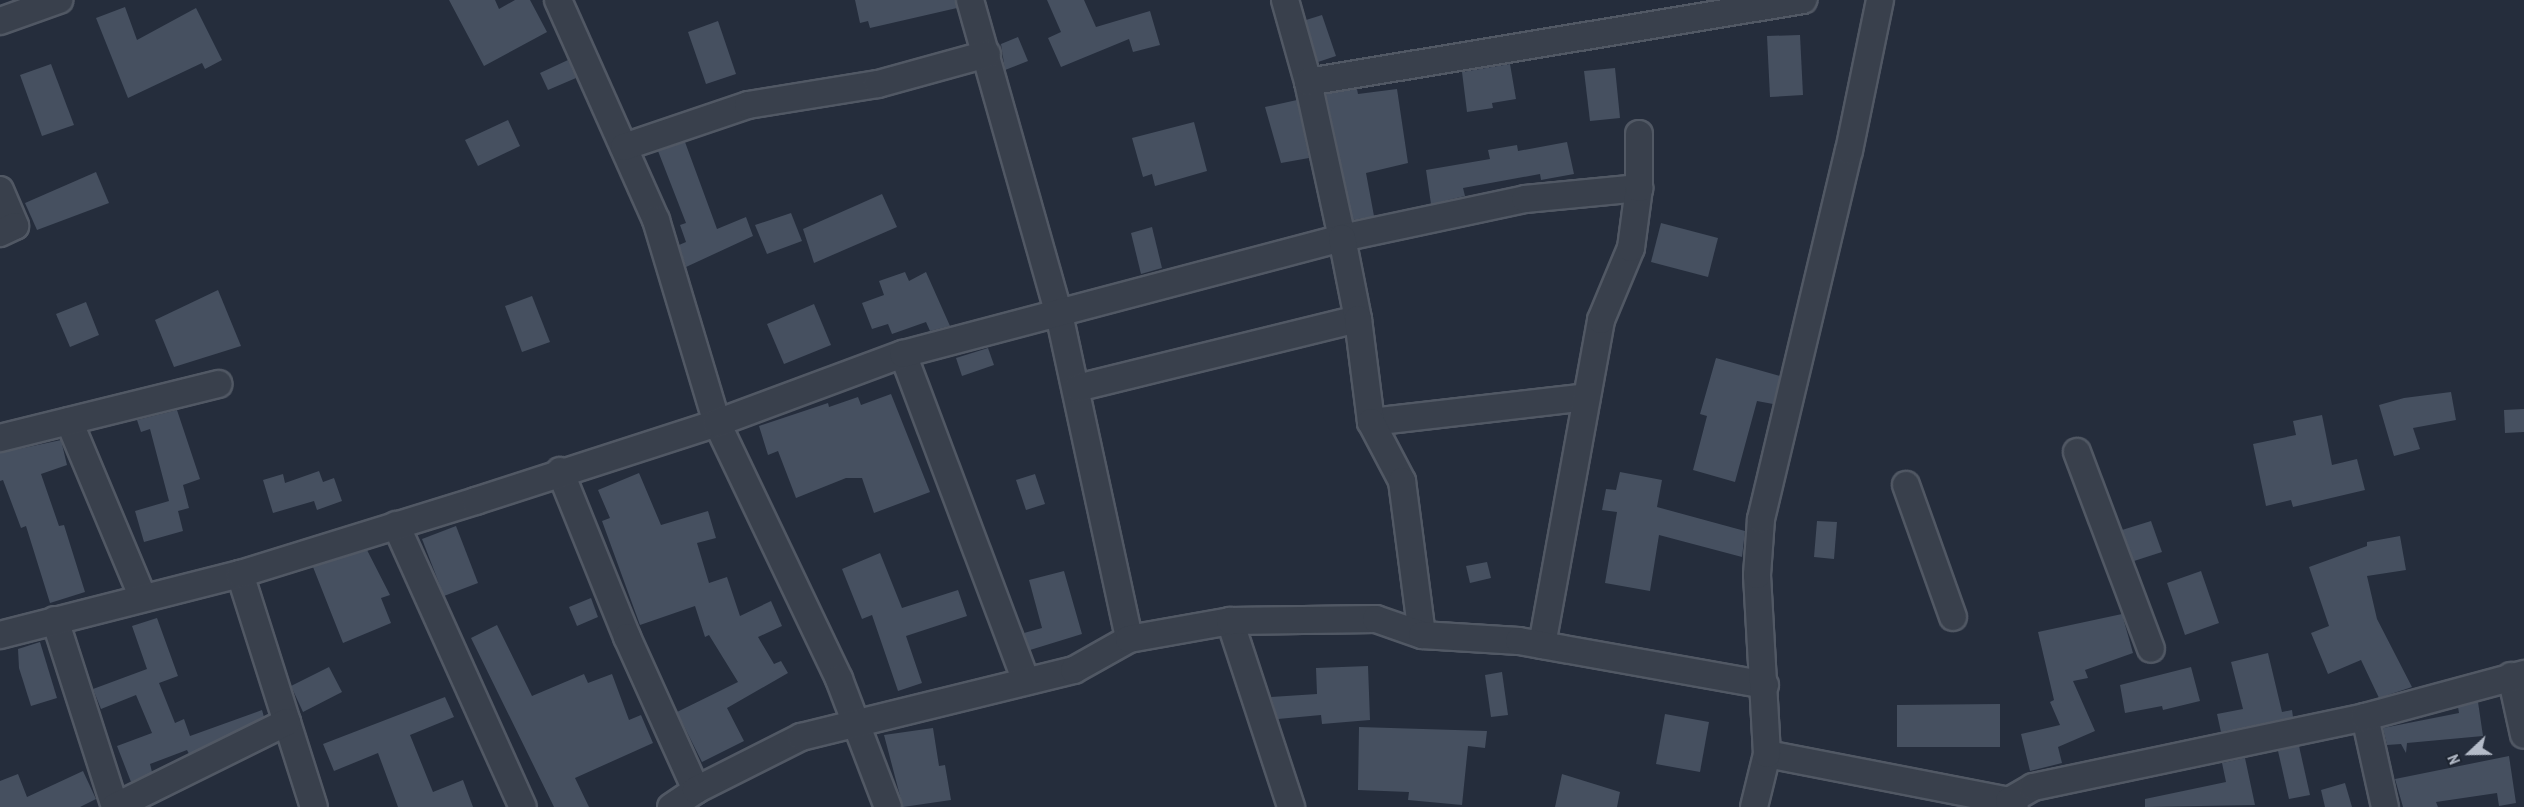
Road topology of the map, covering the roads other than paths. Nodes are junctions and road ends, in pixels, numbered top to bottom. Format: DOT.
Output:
graph roads {
  1 [pos="59,0"];
  2 [pos="558,0"];
  3 [pos="970,0"];
  4 [pos="1285,0"];
  5 [pos="1803,0"];
  6 [pos="1880,0"];
  7 [pos="29,5"];
  8 [pos="0,21"];
  9 [pos="987,54"];
  10 [pos="1308,82"];
  11 [pos="1639,134"];
  12 [pos="624,147"];
  13 [pos="1639,188"];
  14 [pos="0,190"];
  15 [pos="0,233"];
  16 [pos="1341,238"];
  17 [pos="1059,314"];
  18 [pos="1358,319"];
  19 [pos="903,354"];
  20 [pos="218,384"];
  21 [pos="1077,388"];
  22 [pos="1587,397"];
  23 [pos="69,421"];
  24 [pos="1371,422"];
  25 [pos="717,423"];
  26 [pos="0,438"];
  27 [pos="2077,452"];
  28 [pos="560,471"];
  29 [pos="1906,485"];
  30 [pos="396,525"];
  31 [pos="240,574"];
  32 [pos="143,598"];
  33 [pos="1953,617"];
  34 [pos="55,620"];
  35 [pos="1230,621"];
  36 [pos="0,635"];
  37 [pos="1422,635"];
  38 [pos="1129,639"];
  39 [pos="1542,645"];
  40 [pos="2151,649"];
  41 [pos="2518,675"];
  42 [pos="1024,679"];
  43 [pos="1765,685"];
  44 [pos="2364,717"];
  45 [pos="287,722"];
  46 [pos="856,722"];
  47 [pos="2524,735"];
  48 [pos="1767,754"];
  49 [pos="696,790"];
  50 [pos="2012,804"];
  51 [pos="674,806"];
  52 [pos="115,807"];
  53 [pos="314,807"];
  54 [pos="523,807"];
  55 [pos="888,807"];
  56 [pos="1291,807"];
  57 [pos="1754,807"];
  58 [pos="2385,807"];
  1 -- 7 [label="street"];
  2 -- 12 [label="street"];
  3 -- 9 [label="street"];
  4 -- 10 [label="street"];
  5 -- 10 [label="street"];
  6 -- 43 [label="street"];
  7 -- 8 [label="street"];
  9 -- 12 [label="street"];
  9 -- 17 [label="street"];
  10 -- 16 [label="street"];
  11 -- 13 [label="street"];
  12 -- 25 [label="street"];
  13 -- 16 [label="street"];
  13 -- 22 [label="street"];
  14 -- 15 [label="street"];
  16 -- 17 [label="street"];
  16 -- 18 [label="street"];
  17 -- 19 [label="street"];
  17 -- 21 [label="street"];
  18 -- 21 [label="street"];
  18 -- 24 [label="street"];
  19 -- 25 [label="street"];
  19 -- 42 [label="street"];
  20 -- 23 [label="street"];
  21 -- 38 [label="street"];
  22 -- 24 [label="street"];
  22 -- 39 [label="street"];
  23 -- 26 [label="street"];
  23 -- 32 [label="street"];
  24 -- 37 [label="street"];
  25 -- 28 [label="street"];
  25 -- 46 [label="street"];
  27 -- 40 [label="street"];
  28 -- 30 [label="street"];
  28 -- 49 [label="street"];
  29 -- 33 [label="street"];
  30 -- 31 [label="street"];
  30 -- 54 [label="street"];
  31 -- 32 [label="street"];
  31 -- 45 [label="street"];
  32 -- 34 [label="street"];
  34 -- 36 [label="street"];
  34 -- 52 [label="street"];
  35 -- 37 [label="street"];
  35 -- 38 [label="street"];
  35 -- 56 [label="street"];
  37 -- 39 [label="street"];
  38 -- 42 [label="street"];
  39 -- 43 [label="street"];
  41 -- 44 [label="street"];
  41 -- 47 [label="street"];
  42 -- 46 [label="street"];
  43 -- 48 [label="street"];
  44 -- 50 [label="street"];
  44 -- 58 [label="street"];
  45 -- 52 [label="street"];
  45 -- 53 [label="street"];
  46 -- 49 [label="street"];
  46 -- 55 [label="street"];
  48 -- 50 [label="street"];
  48 -- 57 [label="street"];
  49 -- 51 [label="street"];
}
